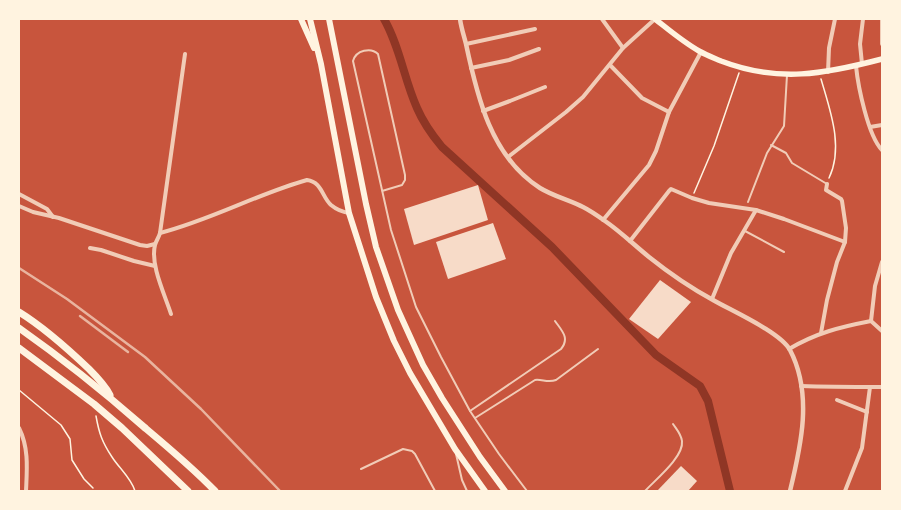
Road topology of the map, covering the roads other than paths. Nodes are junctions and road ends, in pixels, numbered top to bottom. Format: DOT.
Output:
graph roads {
  1 [pos="301,19"];
  2 [pos="310,19"];
  3 [pos="329,19"];
  4 [pos="460,19"];
  5 [pos="602,19"];
  6 [pos="655,19"];
  7 [pos="835,19"];
  8 [pos="863,19"];
  9 [pos="882,19"];
  10 [pos="535,29"];
  11 [pos="466,44"];
  12 [pos="882,44"];
  13 [pos="623,48"];
  14 [pos="539,49"];
  15 [pos="701,52"];
  16 [pos="185,54"];
  17 [pos="882,59"];
  18 [pos="321,64"];
  19 [pos="610,65"];
  20 [pos="859,65"];
  21 [pos="471,68"];
  22 [pos="828,72"];
  23 [pos="787,75"];
  24 [pos="545,87"];
  25 [pos="483,111"];
  26 [pos="669,112"];
  27 [pos="882,125"];
  28 [pos="870,127"];
  29 [pos="771,145"];
  30 [pos="882,150"];
  31 [pos="508,157"];
  32 [pos="826,184"];
  33 [pos="382,191"];
  34 [pos="19,194"];
  35 [pos="748,202"];
  36 [pos="19,206"];
  37 [pos="756,210"];
  38 [pos="349,213"];
  39 [pos="53,217"];
  40 [pos="603,220"];
  41 [pos="744,230"];
  42 [pos="160,233"];
  43 [pos="630,241"];
  44 [pos="845,242"];
  45 [pos="155,244"];
  46 [pos="90,248"];
  47 [pos="784,252"];
  48 [pos="882,262"];
  49 [pos="155,266"];
  50 [pos="712,299"];
  51 [pos="19,312"];
  52 [pos="171,314"];
  53 [pos="555,321"];
  54 [pos="871,321"];
  55 [pos="19,328"];
  56 [pos="882,331"];
  57 [pos="821,333"];
  58 [pos="19,348"];
  59 [pos="598,349"];
  60 [pos="789,350"];
  61 [pos="801,386"];
  62 [pos="870,387"];
  63 [pos="882,387"];
  64 [pos="112,399"];
  65 [pos="837,400"];
  66 [pos="470,411"];
  67 [pos="867,412"];
  68 [pos="475,418"];
  69 [pos="673,424"];
  70 [pos="19,428"];
  71 [pos="455,449"];
  72 [pos="361,469"];
  73 [pos="26,491"];
  74 [pos="188,491"];
  75 [pos="215,491"];
  76 [pos="435,491"];
  77 [pos="467,491"];
  78 [pos="485,491"];
  79 [pos="505,491"];
  80 [pos="526,491"];
  81 [pos="644,491"];
  82 [pos="790,491"];
  83 [pos="845,491"];
  1 -- 18 [label="main road"];
  2 -- 18 [label="main road"];
  3 -- 79 [label="main road"];
  4 -- 11 [label="street"];
  5 -- 13 [label="street"];
  6 -- 13 [label="street"];
  6 -- 15 [label="main road"];
  7 -- 22 [label="street"];
  8 -- 20 [label="street"];
  9 -- 12 [label="street"];
  10 -- 11 [label="street"];
  11 -- 21 [label="street"];
  13 -- 19 [label="street"];
  14 -- 21 [label="street"];
  15 -- 23 [label="main road"];
  15 -- 26 [label="street"];
  16 -- 42 [label="street"];
  17 -- 20 [label="main road"];
  18 -- 38 [label="main road"];
  19 -- 26 [label="street"];
  19 -- 31 [label="street"];
  20 -- 22 [label="main road"];
  20 -- 28 [label="street"];
  21 -- 25 [label="street"];
  22 -- 23 [label="main road"];
  23 -- 29 [label="lane"];
  24 -- 25 [label="street"];
  25 -- 31 [label="street"];
  26 -- 40 [label="street"];
  27 -- 28 [label="street"];
  28 -- 30 [label="street"];
  29 -- 32 [label="lane"];
  29 -- 35 [label="lane"];
  31 -- 40 [label="street"];
  32 -- 44 [label="street"];
  33 -- 33 [label="lane"];
  33 -- 66 [label="lane"];
  34 -- 39 [label="street"];
  36 -- 39 [label="street"];
  37 -- 41 [label="street"];
  37 -- 43 [label="street"];
  37 -- 44 [label="street"];
  38 -- 42 [label="street"];
  38 -- 71 [label="main road"];
  39 -- 45 [label="street"];
  40 -- 43 [label="street"];
  41 -- 47 [label="lane"];
  41 -- 50 [label="street"];
  42 -- 45 [label="street"];
  43 -- 50 [label="street"];
  44 -- 57 [label="street"];
  45 -- 49 [label="street"];
  46 -- 49 [label="street"];
  48 -- 54 [label="street"];
  49 -- 52 [label="street"];
  50 -- 60 [label="street"];
  51 -- 64 [label="highway"];
  53 -- 66 [label="lane"];
  54 -- 56 [label="street"];
  54 -- 57 [label="street"];
  55 -- 64 [label="highway"];
  57 -- 60 [label="street"];
  58 -- 74 [label="highway"];
  59 -- 68 [label="lane"];
  60 -- 61 [label="street"];
  61 -- 62 [label="street"];
  61 -- 82 [label="street"];
  62 -- 63 [label="street"];
  62 -- 67 [label="street"];
  64 -- 75 [label="highway"];
  65 -- 67 [label="street"];
  66 -- 68 [label="lane"];
  67 -- 83 [label="street"];
  68 -- 80 [label="lane"];
  69 -- 81 [label="lane"];
  70 -- 73 [label="street"];
  71 -- 77 [label="lane"];
  71 -- 78 [label="main road"];
  72 -- 76 [label="lane"];
}
